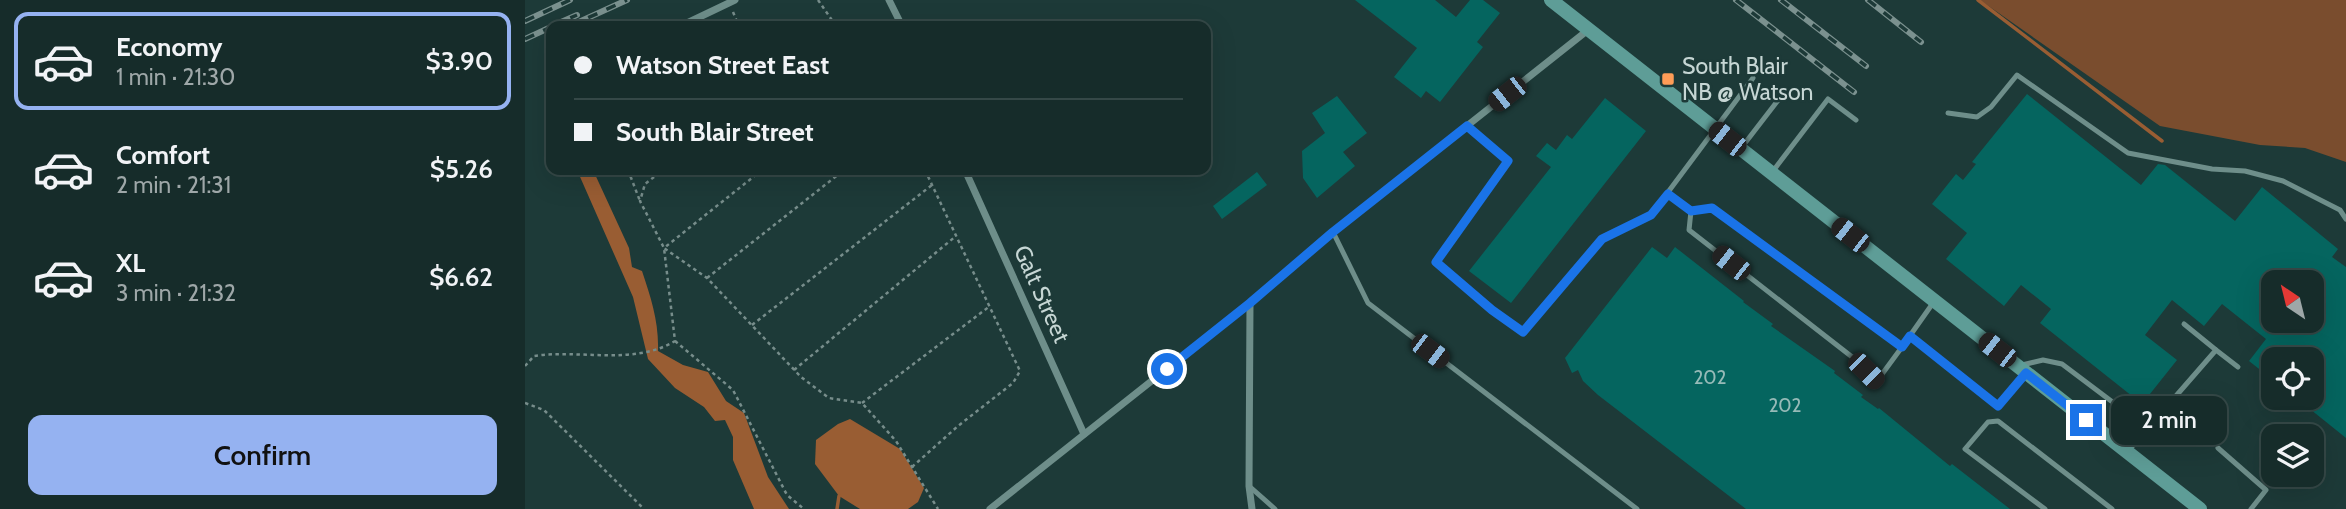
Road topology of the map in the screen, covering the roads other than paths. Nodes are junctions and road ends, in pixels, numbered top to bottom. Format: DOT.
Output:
graph roads {
  1 [pos="889,0"];
  2 [pos="1551,0"];
  3 [pos="732,1"];
  4 [pos="691,21"];
  5 [pos="900,21"];
  6 [pos="1588,30"];
  7 [pos="1753,78"];
  8 [pos="1779,99"];
  9 [pos="1948,113"];
  10 [pos="1856,120"];
  11 [pos="1467,126"];
  12 [pos="1714,129"];
  13 [pos="1740,149"];
  14 [pos="1771,173"];
  15 [pos="967,175"];
  16 [pos="1668,194"];
  17 [pos="1691,211"];
  18 [pos="2346,219"];
  19 [pos="1333,232"];
  20 [pos="1934,301"];
  21 [pos="1250,303"];
  22 [pos="2184,324"];
  23 [pos="1910,336"];
  24 [pos="1902,347"];
  25 [pos="2216,350"];
  26 [pos="2238,367"];
  27 [pos="2022,369"];
  28 [pos="1998,406"];
  29 [pos="1998,421"];
  30 [pos="2147,428"];
  31 [pos="1084,434"];
  32 [pos="2218,448"];
  33 [pos="2127,452"];
  34 [pos="1249,486"];
  35 [pos="990,509"];
  36 [pos="1252,509"];
  37 [pos="1275,509"];
  38 [pos="1637,509"];
  39 [pos="2045,509"];
  40 [pos="2112,509"];
  41 [pos="2200,509"];
  42 [pos="2251,509"];
  1 -- 5 [label="street"];
  2 -- 6 [label="street"];
  3 -- 4 [label="street"];
  6 -- 11 [label="street"];
  6 -- 12 [label="street"];
  7 -- 12 [label="lane"];
  8 -- 13 [label="lane"];
  9 -- 18 [label="lane"];
  10 -- 14 [label="lane"];
  11 -- 16 [label="lane"];
  11 -- 19 [label="street"];
  12 -- 13 [label="street"];
  12 -- 16 [label="lane"];
  13 -- 14 [label="street"];
  14 -- 20 [label="street"];
  15 -- 31 [label="street, Galt Street"];
  16 -- 17 [label="lane"];
  17 -- 24 [label="lane"];
  17 -- 24 [label="lane"];
  19 -- 21 [label="street"];
  19 -- 38 [label="lane"];
  20 -- 23 [label="lane"];
  20 -- 27 [label="street"];
  21 -- 31 [label="street"];
  21 -- 34 [label="street"];
  22 -- 25 [label="lane"];
  23 -- 24 [label="lane"];
  23 -- 28 [label="lane"];
  25 -- 26 [label="lane"];
  25 -- 30 [label="lane"];
  27 -- 28 [label="lane"];
  27 -- 30 [label="lane"];
  27 -- 33 [label="street"];
  28 -- 29 [label="lane"];
  29 -- 39 [label="lane"];
  29 -- 40 [label="lane"];
  30 -- 33 [label="lane"];
  31 -- 35 [label="street"];
  32 -- 42 [label="lane"];
  33 -- 41 [label="street"];
  34 -- 36 [label="street"];
  34 -- 37 [label="lane"];
}
